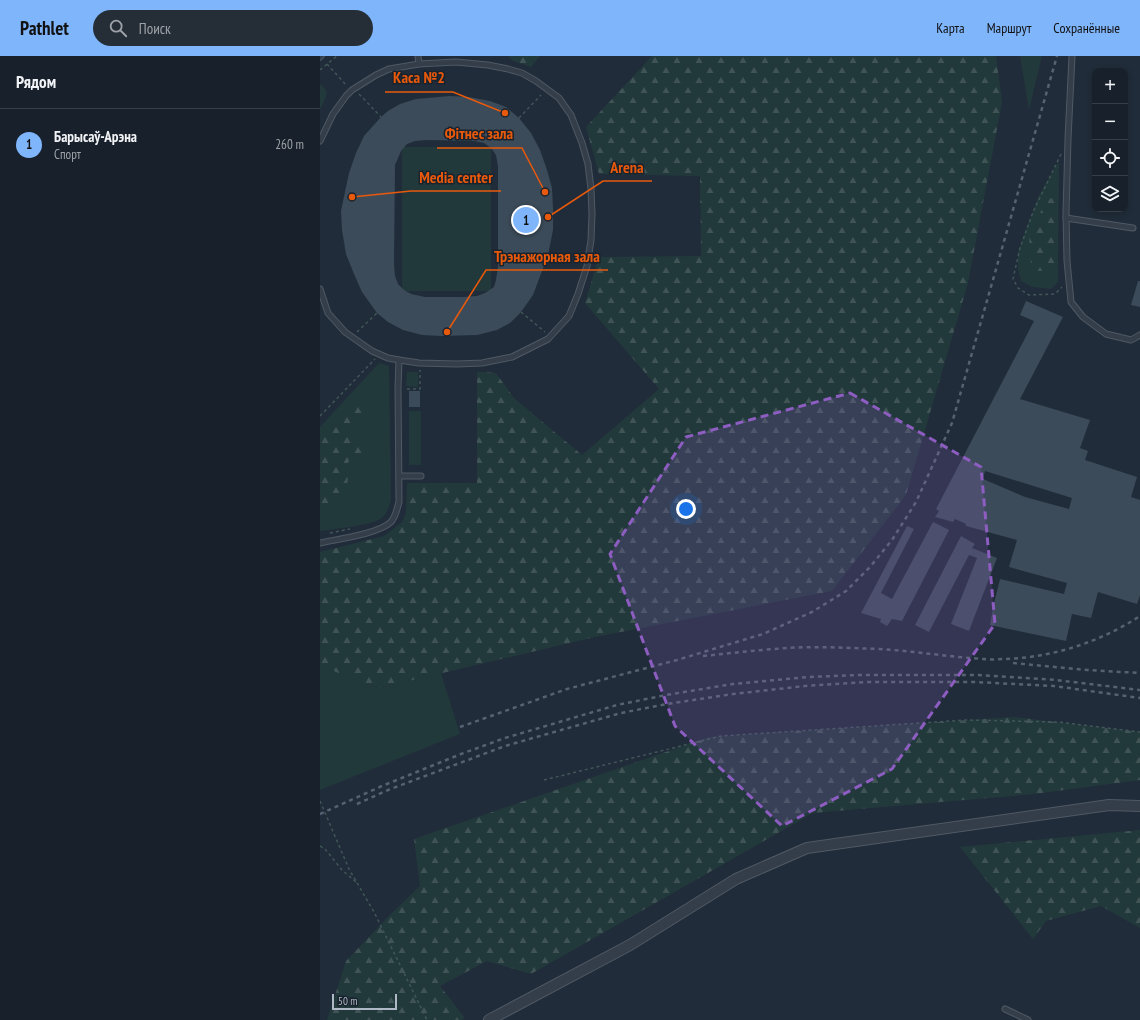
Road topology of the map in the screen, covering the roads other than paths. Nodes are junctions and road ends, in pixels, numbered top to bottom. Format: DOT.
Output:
graph roads {
  1 [pos="418,56"];
  2 [pos="1072,56"];
  3 [pos="418,64"];
  4 [pos="320,141"];
  5 [pos="1066,218"];
  6 [pos="1133,228"];
  7 [pos="320,290"];
  8 [pos="1140,335"];
  9 [pos="1130,340"];
  10 [pos="1140,340"];
  11 [pos="399,360"];
  12 [pos="399,476"];
  13 [pos="421,476"];
  14 [pos="320,543"];
  15 [pos="1140,806"];
  16 [pos="1005,1009"];
  17 [pos="489,1020"];
  18 [pos="1028,1020"];
  1 -- 3 [label="lane"];
  2 -- 5 [label="lane"];
  3 -- 4 [label="lane"];
  3 -- 11 [label="lane"];
  5 -- 6 [label="lane"];
  5 -- 9 [label="lane"];
  7 -- 11 [label="lane"];
  8 -- 9 [label="lane"];
  9 -- 10 [label="lane"];
  11 -- 12 [label="lane"];
  12 -- 13 [label="lane"];
  12 -- 14 [label="lane"];
  15 -- 17 [label="street"];
  16 -- 18 [label="lane"];
}
